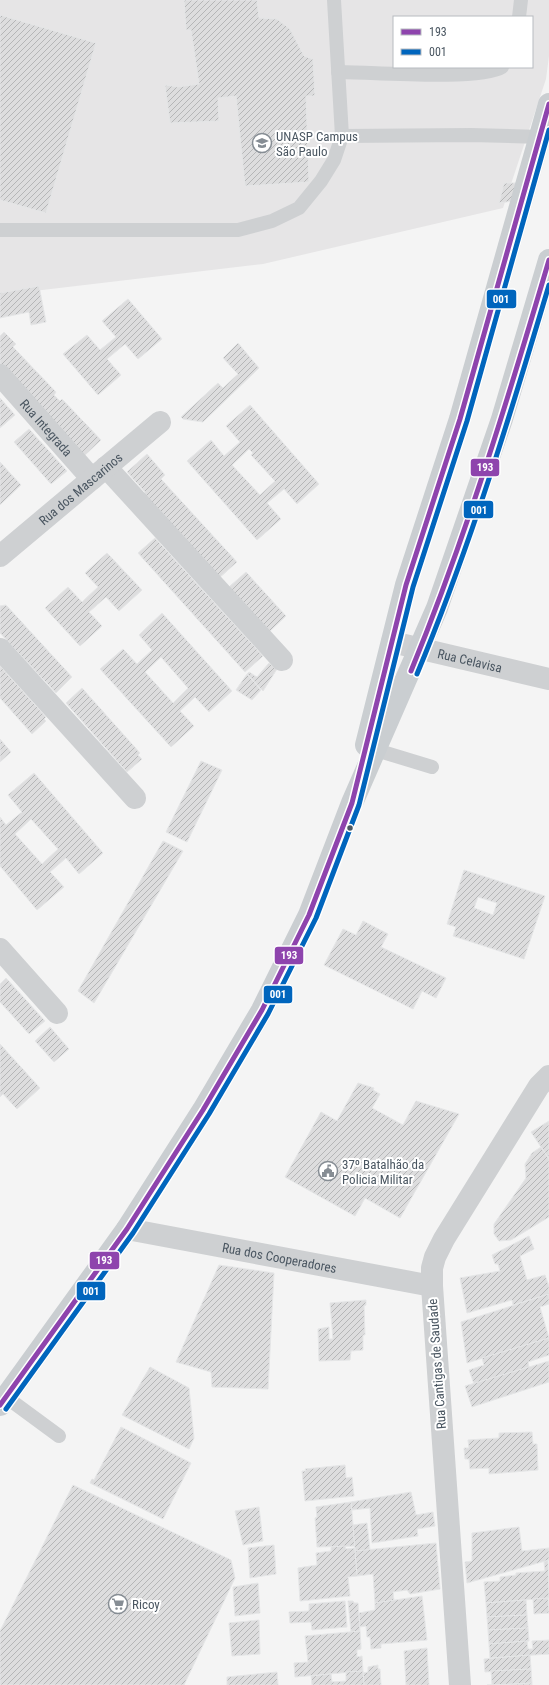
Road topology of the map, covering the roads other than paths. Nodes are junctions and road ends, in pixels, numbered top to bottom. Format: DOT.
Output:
graph roads {
  1 [pos="334,0"];
  2 [pos="521,0"];
  3 [pos="519,16"];
  4 [pos="500,68"];
  5 [pos="338,72"];
  6 [pos="549,104"];
  7 [pos="342,136"];
  8 [pos="541,137"];
  9 [pos="0,230"];
  10 [pos="549,260"];
  11 [pos="0,375"];
  12 [pos="160,422"];
  13 [pos="99,473"];
  14 [pos="0,556"];
  15 [pos="392,642"];
  16 [pos="0,649"];
  17 [pos="420,650"];
  18 [pos="282,660"];
  19 [pos="549,679"];
  20 [pos="376,750"];
  21 [pos="432,767"];
  22 [pos="135,798"];
  23 [pos="352,803"];
  24 [pos="0,949"];
  25 [pos="57,1013"];
  26 [pos="549,1076"];
  27 [pos="127,1229"];
  28 [pos="432,1286"];
  29 [pos="3,1401"];
  30 [pos="59,1436"];
  31 [pos="460,1685"];
  1 -- 5 [label="lane"];
  2 -- 3 [label="lane"];
  4 -- 5 [label="lane"];
  5 -- 7 [label="lane"];
  6 -- 8 [label="main road"];
  7 -- 8 [label="lane"];
  7 -- 9 [label="lane"];
  8 -- 15 [label="main road"];
  10 -- 17 [label="main road"];
  11 -- 13 [label="street, Rua Integrada"];
  12 -- 13 [label="street, Rua dos Mascarinos"];
  13 -- 14 [label="street, Rua dos Mascarinos"];
  13 -- 18 [label="street, Rua Integrada"];
  15 -- 17 [label="street, Rua Celavisa"];
  15 -- 23 [label="main road"];
  16 -- 22 [label="street"];
  17 -- 19 [label="street, Rua Celavisa"];
  17 -- 20 [label="main road"];
  20 -- 21 [label="lane"];
  20 -- 23 [label="main road"];
  23 -- 27 [label="main road"];
  24 -- 25 [label="street"];
  26 -- 28 [label="street, Rua Cantigas de Saudade"];
  27 -- 28 [label="street, Rua dos Cooperadores"];
  27 -- 29 [label="main road"];
  28 -- 31 [label="street, Rua Cantigas de Saudade"];
  29 -- 30 [label="lane"];
}
